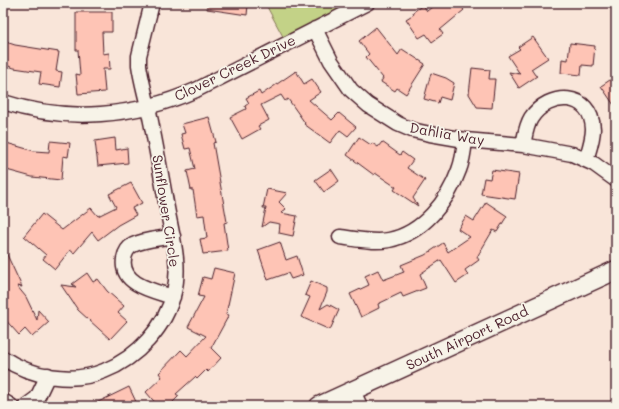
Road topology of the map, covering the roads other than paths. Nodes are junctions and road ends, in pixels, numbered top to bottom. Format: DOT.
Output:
graph roads {
  1 [pos="152,3"];
  2 [pos="367,3"];
  3 [pos="315,29"];
  4 [pos="3,102"];
  5 [pos="148,107"];
  6 [pos="465,140"];
  7 [pos="523,145"];
  8 [pos="586,160"];
  9 [pos="616,180"];
  10 [pos="173,236"];
  11 [pos="340,237"];
  12 [pos="616,270"];
  13 [pos="173,297"];
  14 [pos="3,359"];
  15 [pos="48,375"];
  16 [pos="357,398"];
  17 [pos="3,400"];
  18 [pos="11,406"];
  19 [pos="26,406"];
  20 [pos="319,406"];
  1 -- 5 [label="street, Sunflower Circle"];
  2 -- 3 [label="street, Clover Creek Drive"];
  3 -- 5 [label="street, Clover Creek Drive"];
  3 -- 6 [label="street, Dahlia Way"];
  4 -- 5 [label="street, Clover Creek Drive"];
  5 -- 10 [label="street, Sunflower Circle"];
  6 -- 7 [label="street, Dahlia Way"];
  6 -- 11 [label="street"];
  7 -- 8 [label="street, Dahlia Way"];
  7 -- 8 [label="street"];
  8 -- 9 [label="street, Dahlia Way"];
  10 -- 13 [label="street, Sunflower Circle"];
  10 -- 13 [label="street"];
  12 -- 16 [label="main road, South Airport Road"];
  13 -- 15 [label="street, Sunflower Circle"];
  14 -- 15 [label="street, Sunflower Circle"];
  15 -- 19 [label="street"];
  16 -- 20 [label="main road, South Airport Road"];
  17 -- 18 [label="street"];
}
